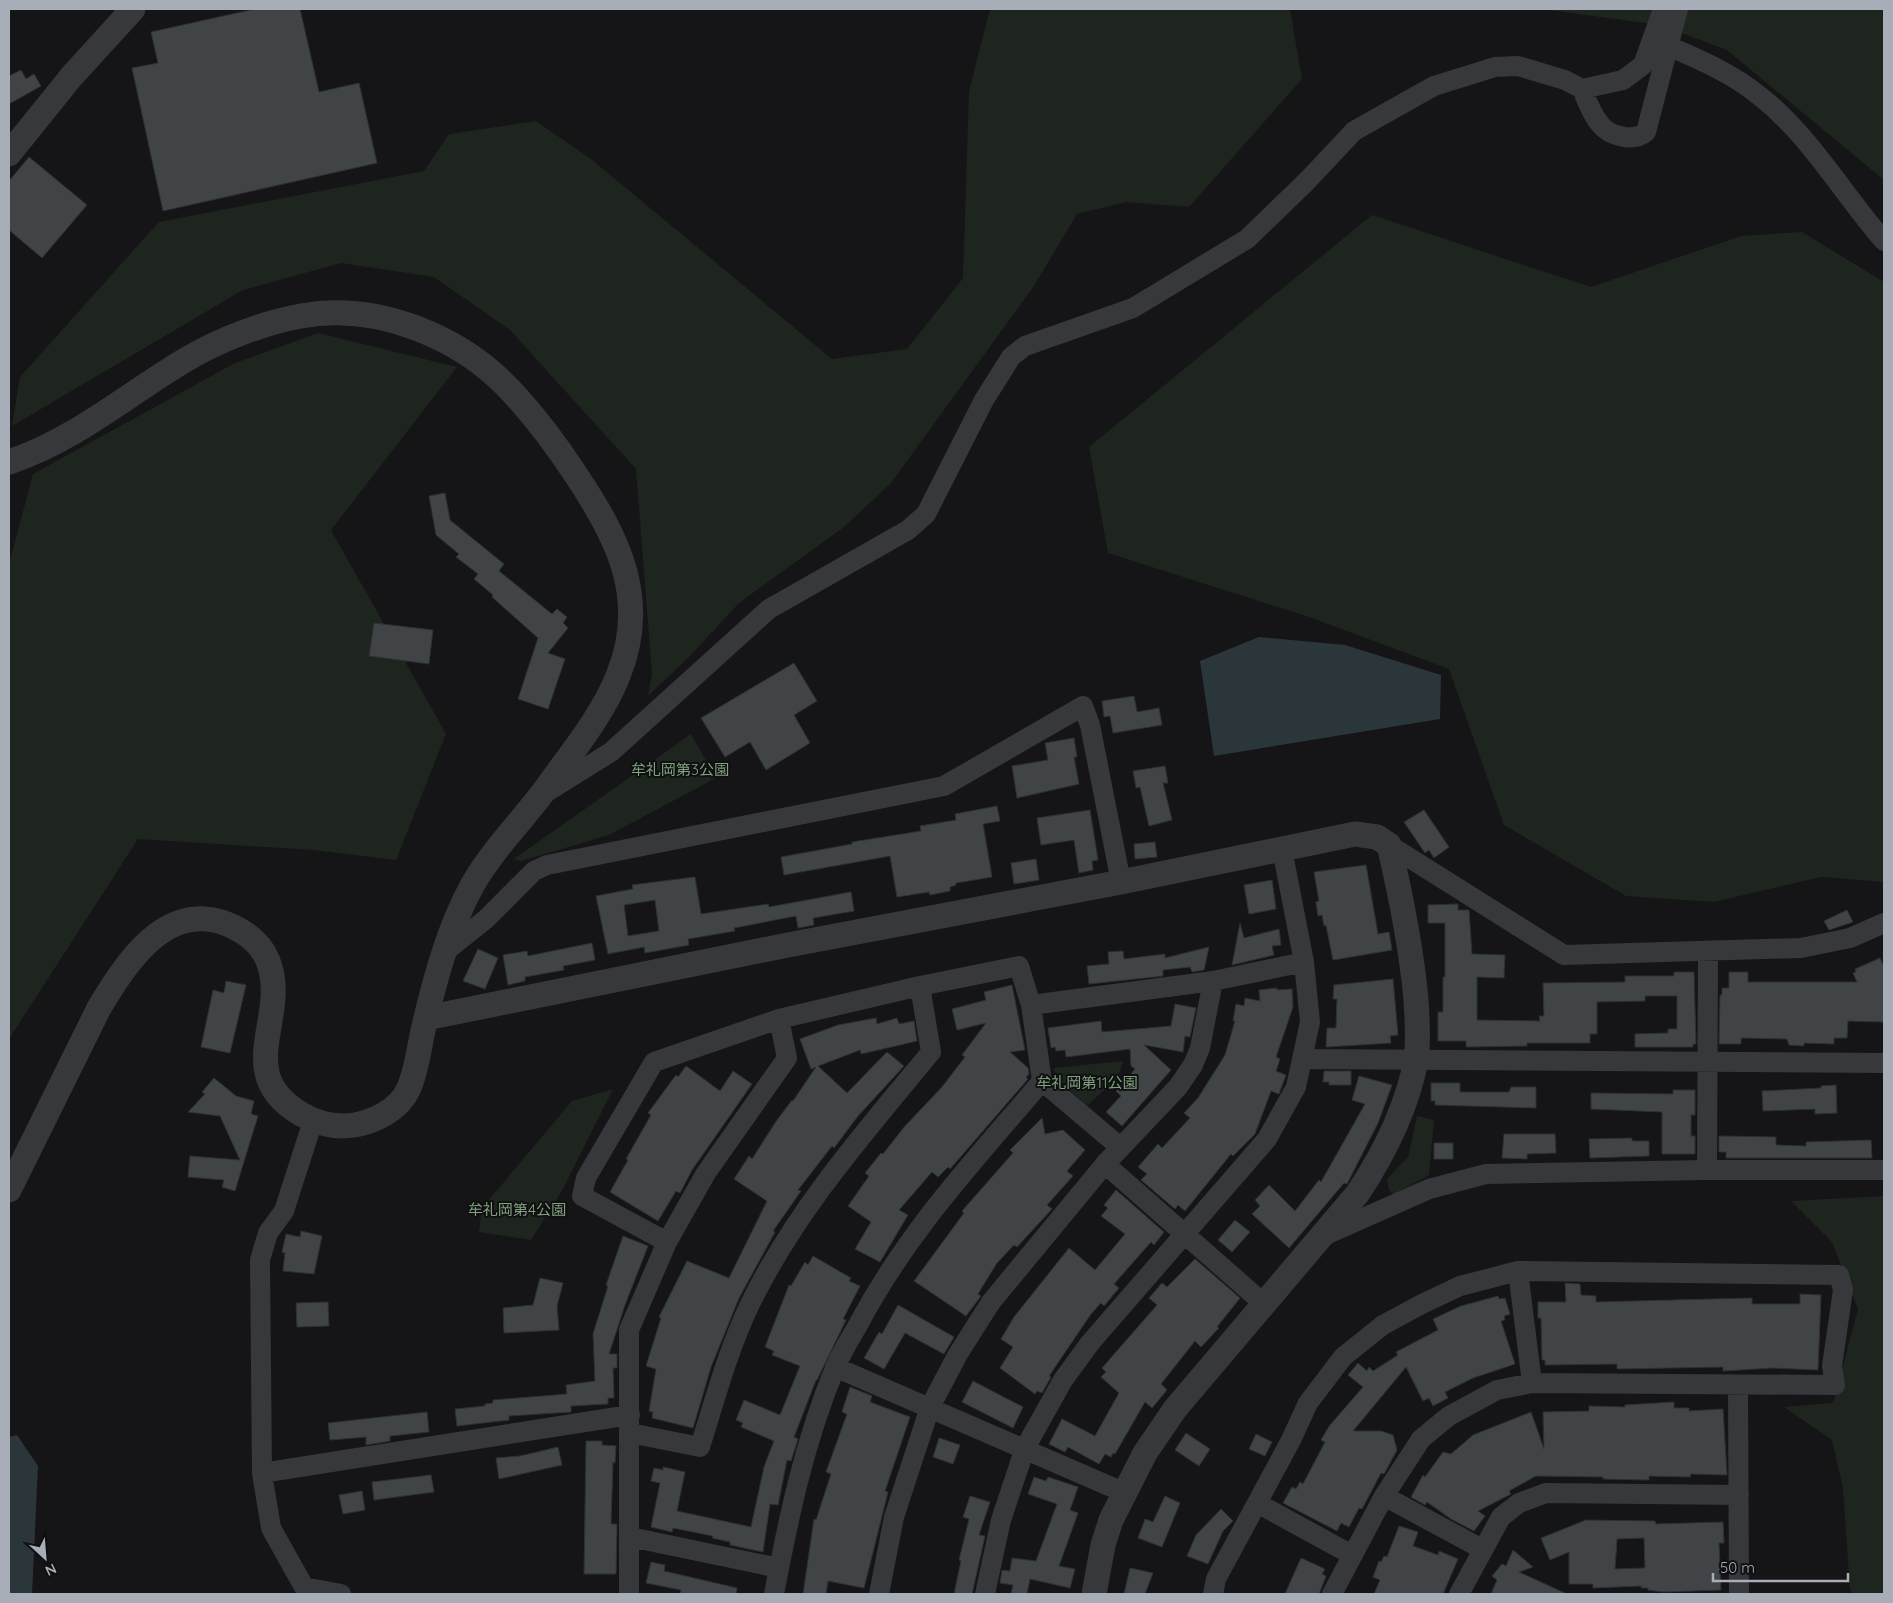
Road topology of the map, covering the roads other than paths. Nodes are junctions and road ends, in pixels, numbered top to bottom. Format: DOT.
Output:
graph roads {
  1 [pos="133,9"];
  2 [pos="1663,9"];
  3 [pos="1678,9"];
  4 [pos="1668,46"];
  5 [pos="1582,89"];
  6 [pos="9,154"];
  7 [pos="1884,241"];
  8 [pos="9,462"];
  9 [pos="539,798"];
  10 [pos="1389,844"];
  11 [pos="1282,849"];
  12 [pos="1121,882"];
  13 [pos="1884,923"];
  14 [pos="446,951"];
  15 [pos="1708,951"];
  16 [pos="1304,962"];
  17 [pos="1213,981"];
  18 [pos="920,986"];
  19 [pos="1031,1005"];
  20 [pos="426,1018"];
  21 [pos="779,1019"];
  22 [pos="1304,1059"];
  23 [pos="1416,1060"];
  24 [pos="1707,1060"];
  25 [pos="1884,1062"];
  26 [pos="1042,1081"];
  27 [pos="313,1121"];
  28 [pos="1120,1147"];
  29 [pos="1105,1164"];
  30 [pos="1707,1170"];
  31 [pos="1884,1170"];
  32 [pos="9,1190"];
  33 [pos="1185,1233"];
  34 [pos="1323,1236"];
  35 [pos="668,1242"];
  36 [pos="1518,1271"];
  37 [pos="1263,1303"];
  38 [pos="835,1367"];
  39 [pos="1532,1382"];
  40 [pos="1738,1386"];
  41 [pos="930,1407"];
  42 [pos="630,1424"];
  43 [pos="1025,1448"];
  44 [pos="262,1472"];
  45 [pos="1123,1492"];
  46 [pos="1739,1495"];
  47 [pos="1384,1496"];
  48 [pos="1256,1503"];
  49 [pos="630,1537"];
  50 [pos="1482,1549"];
  51 [pos="1352,1555"];
  52 [pos="779,1568"];
  53 [pos="341,1594"];
  54 [pos="629,1594"];
  55 [pos="774,1594"];
  56 [pos="879,1594"];
  57 [pos="985,1594"];
  58 [pos="1094,1594"];
  59 [pos="1213,1594"];
  60 [pos="1332,1594"];
  61 [pos="1459,1594"];
  62 [pos="1739,1594"];
  1 -- 6 [label="street"];
  2 -- 5 [label="street"];
  3 -- 4 [label="street"];
  4 -- 5 [label="street"];
  4 -- 7 [label="street"];
  5 -- 9 [label="street"];
  8 -- 9 [label="street"];
  9 -- 14 [label="street"];
  10 -- 11 [label="street"];
  10 -- 15 [label="street"];
  10 -- 23 [label="street"];
  11 -- 12 [label="street"];
  11 -- 16 [label="street"];
  12 -- 14 [label="street"];
  12 -- 20 [label="street"];
  13 -- 15 [label="street"];
  14 -- 20 [label="street"];
  15 -- 24 [label="street"];
  16 -- 17 [label="street"];
  16 -- 22 [label="street"];
  17 -- 19 [label="street"];
  17 -- 28 [label="street"];
  18 -- 19 [label="street"];
  18 -- 21 [label="street"];
  18 -- 42 [label="street"];
  19 -- 26 [label="street"];
  20 -- 27 [label="street"];
  21 -- 35 [label="street"];
  21 -- 35 [label="street"];
  22 -- 23 [label="street"];
  22 -- 33 [label="street"];
  23 -- 24 [label="street"];
  23 -- 34 [label="street"];
  24 -- 25 [label="street"];
  24 -- 30 [label="street"];
  26 -- 28 [label="street"];
  26 -- 38 [label="street"];
  27 -- 32 [label="street"];
  27 -- 44 [label="street"];
  28 -- 29 [label="street"];
  29 -- 33 [label="street"];
  29 -- 41 [label="street"];
  30 -- 31 [label="street"];
  30 -- 34 [label="street"];
  33 -- 37 [label="street"];
  33 -- 43 [label="street"];
  34 -- 37 [label="street"];
  35 -- 42 [label="street"];
  36 -- 39 [label="street"];
  36 -- 40 [label="street"];
  36 -- 48 [label="street"];
  37 -- 45 [label="street"];
  38 -- 41 [label="street"];
  38 -- 52 [label="street"];
  39 -- 40 [label="street"];
  39 -- 47 [label="street"];
  40 -- 46 [label="street"];
  41 -- 43 [label="street"];
  41 -- 56 [label="street"];
  42 -- 44 [label="street"];
  42 -- 49 [label="street"];
  43 -- 45 [label="street"];
  43 -- 57 [label="street"];
  44 -- 53 [label="street"];
  45 -- 58 [label="street"];
  46 -- 50 [label="street"];
  46 -- 62 [label="street"];
  47 -- 50 [label="street"];
  47 -- 51 [label="street"];
  48 -- 51 [label="street"];
  48 -- 59 [label="street"];
  49 -- 52 [label="street"];
  49 -- 54 [label="street"];
  50 -- 61 [label="street"];
  51 -- 60 [label="street"];
  52 -- 55 [label="street"];
}
